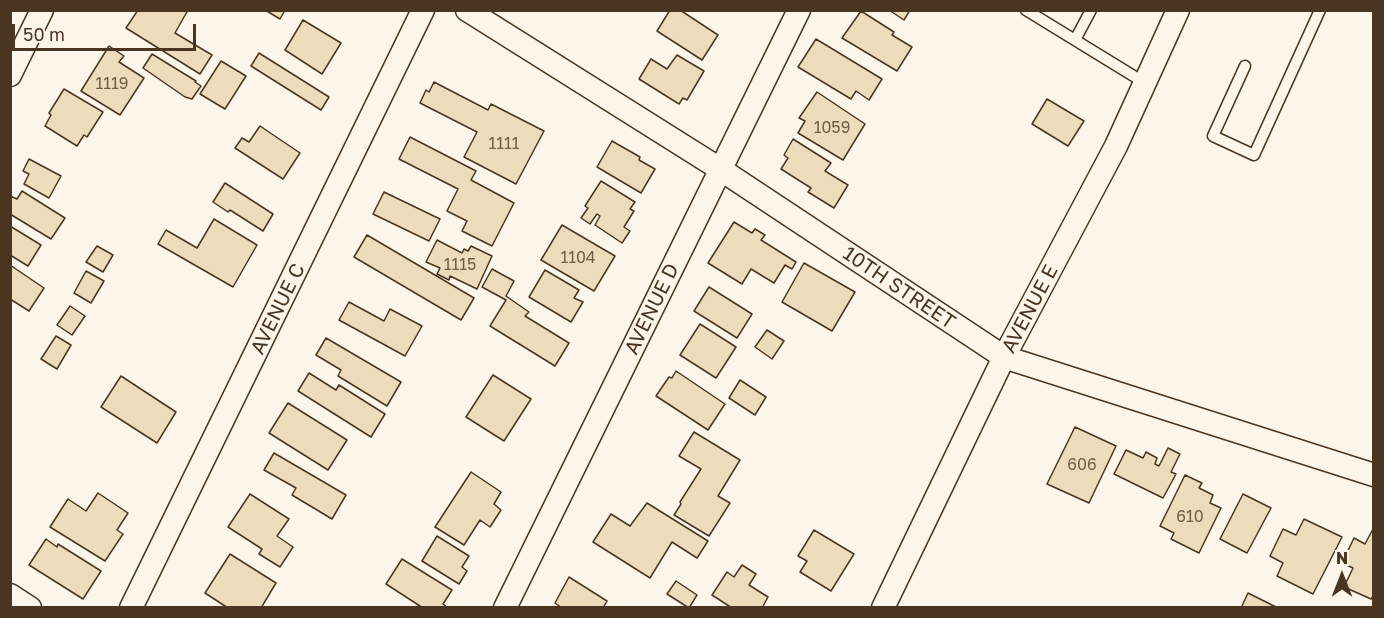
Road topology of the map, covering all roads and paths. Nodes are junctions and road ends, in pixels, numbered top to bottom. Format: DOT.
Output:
graph roads {
  1 [pos="42,10"];
  2 [pos="423,10"];
  3 [pos="467,10"];
  4 [pos="799,10"];
  5 [pos="1026,10"];
  6 [pos="1091,10"];
  7 [pos="1178,10"];
  8 [pos="1320,10"];
  9 [pos="1075,40"];
  10 [pos="1245,66"];
  11 [pos="10,75"];
  12 [pos="1144,83"];
  13 [pos="720,169"];
  14 [pos="1004,357"];
  15 [pos="1374,475"];
  16 [pos="10,595"];
  17 [pos="30,608"];
  18 [pos="131,608"];
  19 [pos="505,608"];
  20 [pos="882,608"];
  1 -- 11 [label="street"];
  2 -- 18 [label="street, AVENUE C"];
  3 -- 13 [label="street, 10TH STREET"];
  4 -- 13 [label="street, AVENUE D"];
  5 -- 9 [label="lane"];
  6 -- 9 [label="lane"];
  7 -- 12 [label="street, AVENUE E"];
  8 -- 10 [label="lane"];
  9 -- 12 [label="lane"];
  12 -- 14 [label="street, AVENUE E"];
  13 -- 14 [label="street, 10TH STREET"];
  13 -- 19 [label="street, AVENUE D"];
  14 -- 15 [label="street, 10TH STREET"];
  14 -- 20 [label="street, AVENUE E"];
  16 -- 17 [label="street"];
}
